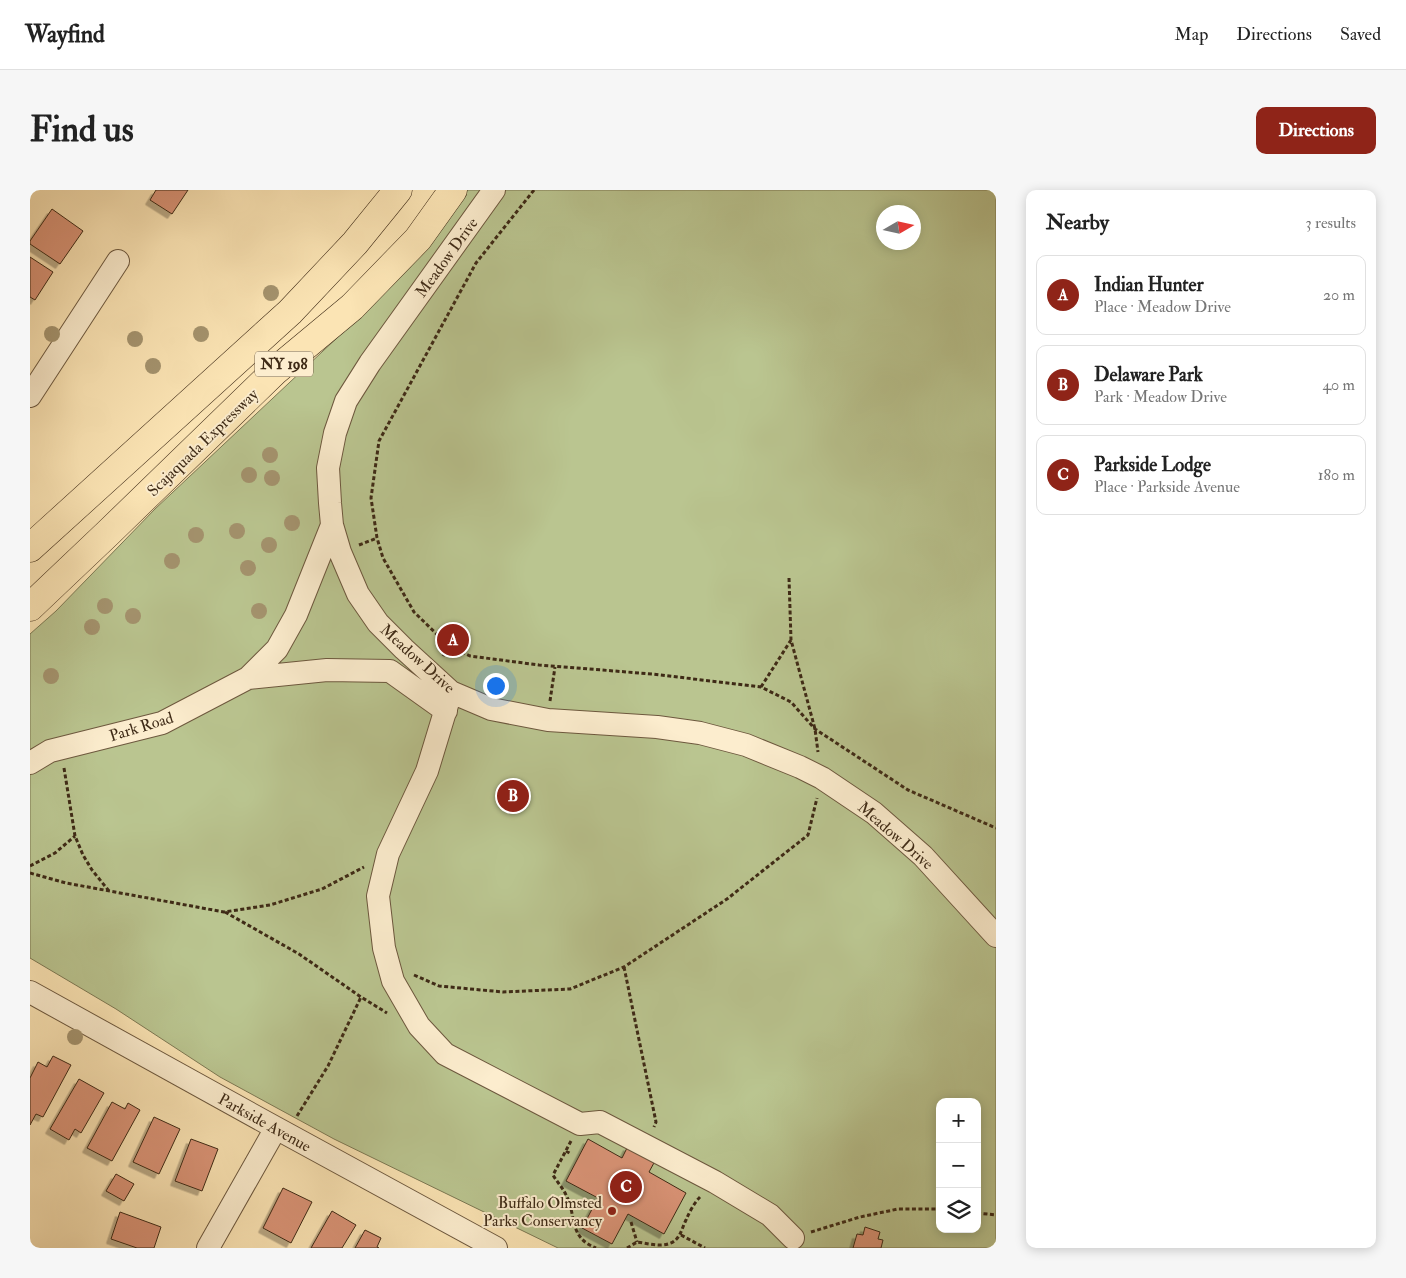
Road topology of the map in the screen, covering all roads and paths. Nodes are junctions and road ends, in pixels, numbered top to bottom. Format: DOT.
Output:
graph roads {
  1 [pos="398,190"];
  2 [pos="453,190"];
  3 [pos="494,190"];
  4 [pos="534,190"];
  5 [pos="118,261"];
  6 [pos="30,396"];
  7 [pos="332,525"];
  8 [pos="30,548"];
  9 [pos="789,578"];
  10 [pos="30,607"];
  11 [pos="791,640"];
  12 [pos="555,667"];
  13 [pos="248,678"];
  14 [pos="761,687"];
  15 [pos="449,701"];
  16 [pos="548,720"];
  17 [pos="815,730"];
  18 [pos="62,748"];
  19 [pos="30,763"];
  20 [pos="822,778"];
  21 [pos="996,828"];
  22 [pos="75,836"];
  23 [pos="388,854"];
  24 [pos="30,866"];
  25 [pos="30,873"];
  26 [pos="109,890"];
  27 [pos="224,912"];
  28 [pos="996,936"];
  29 [pos="388,964"];
  30 [pos="624,966"];
  31 [pos="32,992"];
  32 [pos="361,997"];
  33 [pos="395,1018"];
  34 [pos="656,1122"];
  35 [pos="286,1124"];
  36 [pos="572,1138"];
  37 [pos="566,1151"];
  38 [pos="572,1154"];
  39 [pos="702,1196"];
  40 [pos="936,1210"];
  41 [pos="981,1212"];
  42 [pos="996,1214"];
  43 [pos="631,1222"];
  44 [pos="680,1234"];
  45 [pos="793,1238"];
  46 [pos="637,1242"];
  47 [pos="208,1248"];
  48 [pos="496,1248"];
  49 [pos="596,1248"];
  50 [pos="628,1248"];
  51 [pos="705,1248"];
  1 -- 8 [label="highway, NY 198"];
  2 -- 10 [label="highway, Scajaquada Expressway / NY 198"];
  3 -- 7 [label="street, Meadow Drive"];
  4 -- 12 [label="path"];
  5 -- 6 [label="street"];
  7 -- 13 [label="street, Park Road"];
  7 -- 15 [label="street, Meadow Drive"];
  9 -- 11 [label="path"];
  11 -- 14 [label="path"];
  11 -- 17 [label="path"];
  12 -- 14 [label="path"];
  12 -- 16 [label="path"];
  13 -- 15 [label="street, Park Road"];
  13 -- 18 [label="street, Park Road"];
  14 -- 17 [label="path"];
  15 -- 16 [label="street, Meadow Drive"];
  15 -- 23 [label="street"];
  16 -- 20 [label="street, Meadow Drive"];
  17 -- 20 [label="path"];
  17 -- 21 [label="path"];
  18 -- 19 [label="street, Park Road"];
  18 -- 22 [label="path"];
  20 -- 28 [label="street, Meadow Drive"];
  20 -- 30 [label="path"];
  22 -- 24 [label="path"];
  22 -- 26 [label="path"];
  23 -- 27 [label="path"];
  23 -- 29 [label="street"];
  25 -- 26 [label="path"];
  26 -- 27 [label="path"];
  27 -- 32 [label="path"];
  29 -- 30 [label="path"];
  29 -- 45 [label="street"];
  30 -- 34 [label="path"];
  31 -- 35 [label="street, Parkside Avenue"];
  32 -- 33 [label="path"];
  32 -- 35 [label="path"];
  35 -- 47 [label="street"];
  35 -- 48 [label="street, Parkside Avenue"];
  36 -- 37 [label="path"];
  37 -- 38 [label="path"];
  37 -- 49 [label="path"];
  39 -- 44 [label="path"];
  40 -- 45 [label="path"];
  41 -- 42 [label="path"];
  43 -- 46 [label="path"];
  44 -- 46 [label="path"];
  44 -- 51 [label="path"];
  46 -- 50 [label="path"];
}
